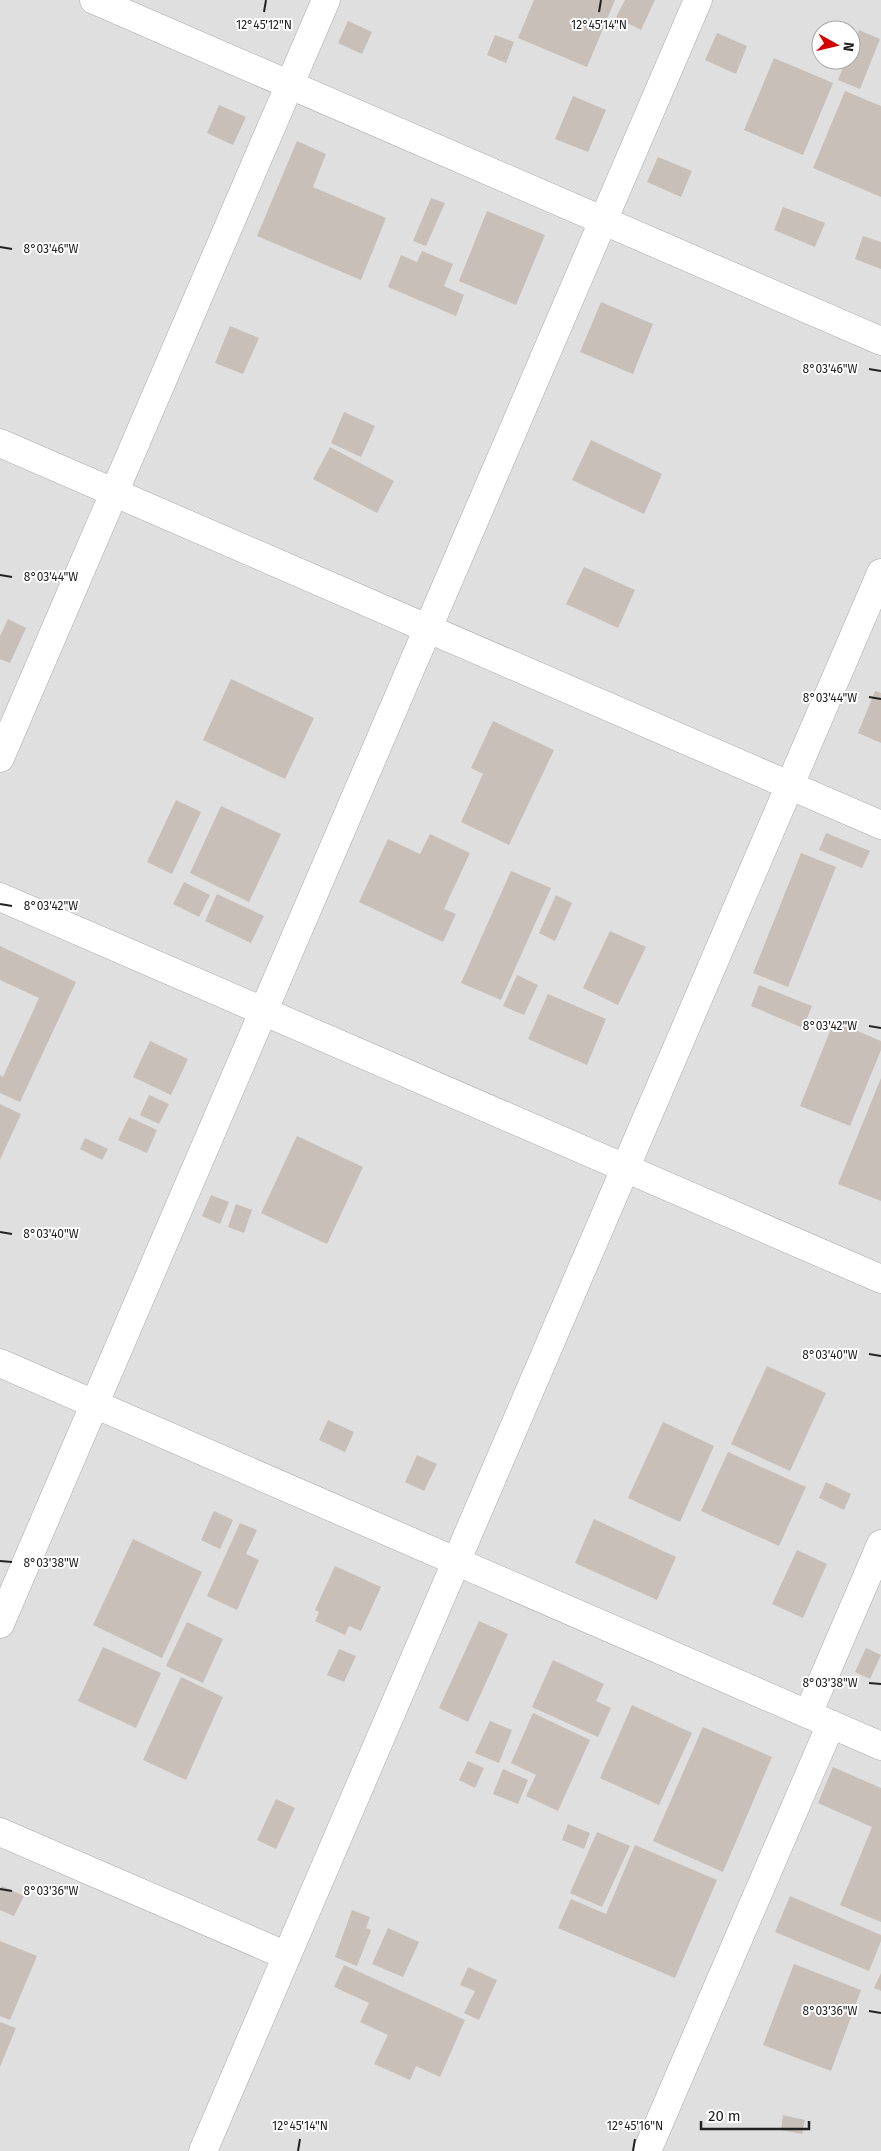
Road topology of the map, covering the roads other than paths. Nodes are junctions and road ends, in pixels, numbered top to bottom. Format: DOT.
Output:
graph roads {
  1 [pos="94,0"];
  2 [pos="326,0"];
  3 [pos="698,0"];
  4 [pos="290,85"];
  5 [pos="603,221"];
  6 [pos="881,341"];
  7 [pos="0,443"];
  8 [pos="114,492"];
  9 [pos="881,573"];
  10 [pos="428,628"];
  11 [pos="0,758"];
  12 [pos="790,786"];
  13 [pos="881,825"];
  14 [pos="0,897"];
  15 [pos="263,1011"];
  16 [pos="625,1168"];
  17 [pos="881,1279"];
  18 [pos="0,1364"];
  19 [pos="94,1404"];
  20 [pos="881,1544"];
  21 [pos="456,1562"];
  22 [pos="0,1624"];
  23 [pos="819,1719"];
  24 [pos="881,1746"];
  25 [pos="0,1832"];
  26 [pos="287,1956"];
  27 [pos="203,2151"];
  28 [pos="647,2151"];
  1 -- 4 [label="street"];
  2 -- 4 [label="street"];
  3 -- 5 [label="street"];
  4 -- 5 [label="street"];
  4 -- 8 [label="street"];
  5 -- 6 [label="street"];
  5 -- 10 [label="street"];
  7 -- 8 [label="street"];
  8 -- 10 [label="street"];
  8 -- 11 [label="street"];
  9 -- 12 [label="street"];
  10 -- 12 [label="street"];
  10 -- 15 [label="street"];
  12 -- 13 [label="street"];
  12 -- 16 [label="street"];
  14 -- 15 [label="street"];
  15 -- 16 [label="street"];
  15 -- 19 [label="street"];
  16 -- 17 [label="street"];
  16 -- 21 [label="street"];
  18 -- 19 [label="street"];
  19 -- 21 [label="street"];
  19 -- 22 [label="street"];
  20 -- 23 [label="street"];
  21 -- 23 [label="street"];
  21 -- 26 [label="street"];
  23 -- 24 [label="street"];
  23 -- 28 [label="street"];
  25 -- 26 [label="street"];
  26 -- 27 [label="street"];
}
